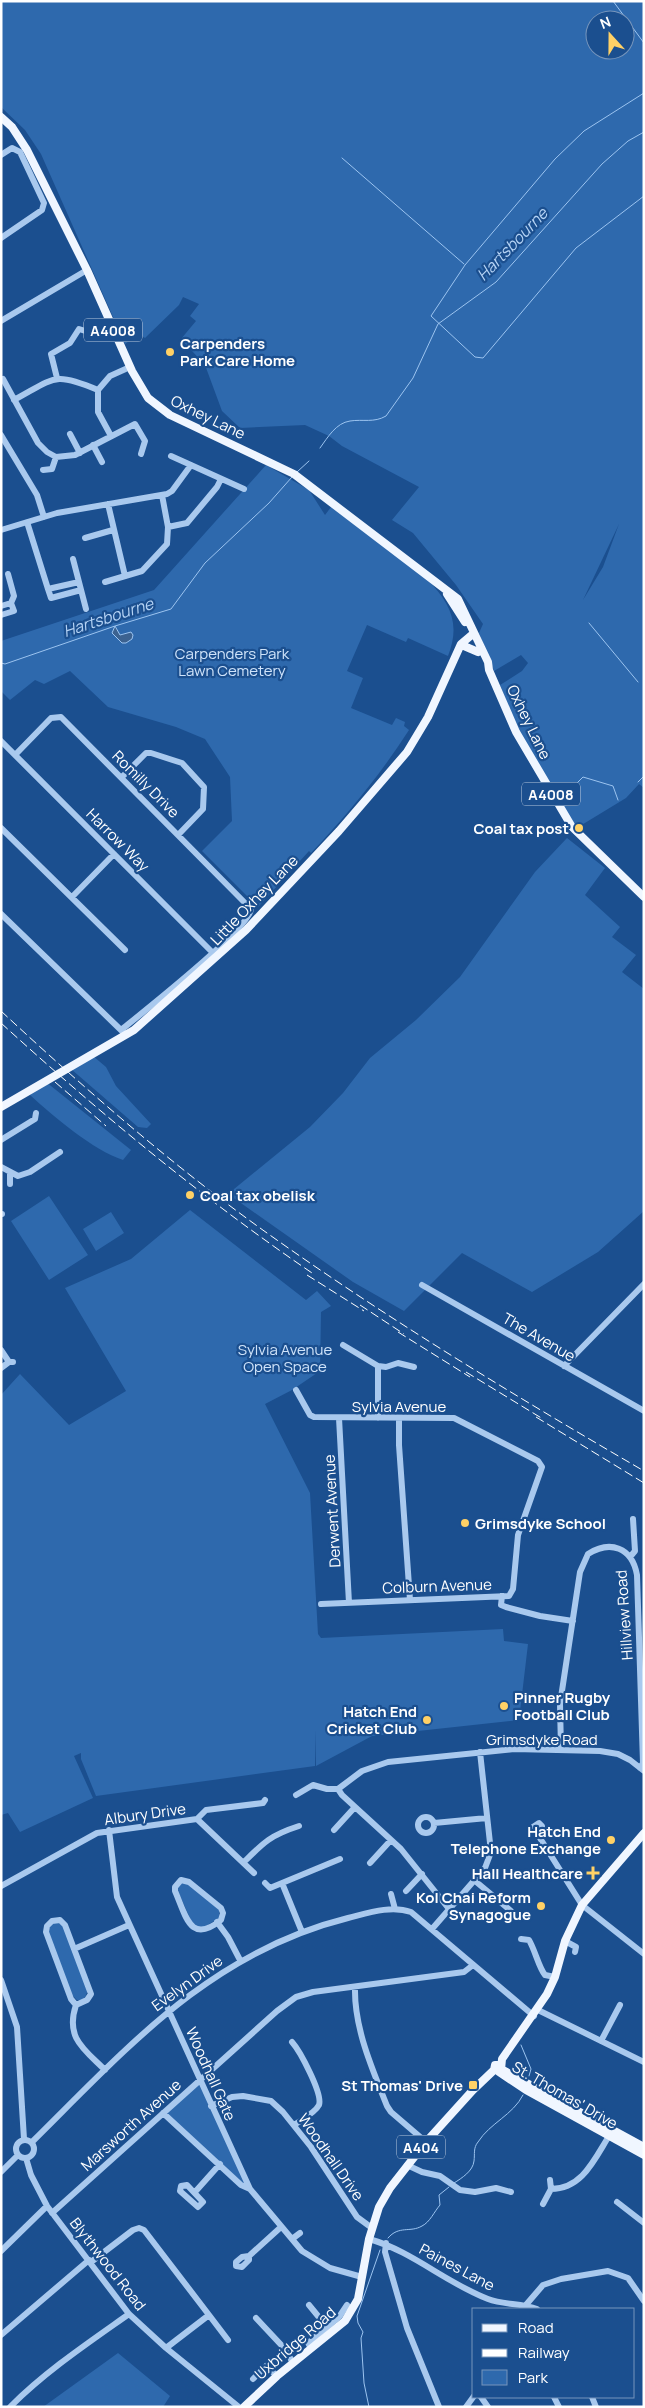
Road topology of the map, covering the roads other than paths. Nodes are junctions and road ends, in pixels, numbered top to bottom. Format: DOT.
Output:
graph roads {
  1 [pos="1,117"];
  2 [pos="1,155"];
  3 [pos="1,238"];
  4 [pos="87,270"];
  5 [pos="1,321"];
  6 [pos="98,335"];
  7 [pos="130,367"];
  8 [pos="57,378"];
  9 [pos="3,379"];
  10 [pos="98,390"];
  11 [pos="14,400"];
  12 [pos="70,434"];
  13 [pos="1,435"];
  14 [pos="111,436"];
  15 [pos="93,446"];
  16 [pos="80,453"];
  17 [pos="141,454"];
  18 [pos="171,456"];
  19 [pos="56,457"];
  20 [pos="102,462"];
  21 [pos="191,465"];
  22 [pos="43,470"];
  23 [pos="221,479"];
  24 [pos="244,489"];
  25 [pos="162,495"];
  26 [pos="108,504"];
  27 [pos="44,517"];
  28 [pos="27,522"];
  29 [pos="168,527"];
  30 [pos="1,530"];
  31 [pos="112,530"];
  32 [pos="86,538"];
  33 [pos="73,559"];
  34 [pos="8,574"];
  35 [pos="125,576"];
  36 [pos="79,582"];
  37 [pos="104,582"];
  38 [pos="48,589"];
  39 [pos="82,590"];
  40 [pos="11,603"];
  41 [pos="1,606"];
  42 [pos="86,609"];
  43 [pos="1,615"];
  44 [pos="474,636"];
  45 [pos="462,647"];
  46 [pos="478,652"];
  47 [pos="489,670"];
  48 [pos="1,741"];
  49 [pos="15,755"];
  50 [pos="122,777"];
  51 [pos="1,828"];
  52 [pos="179,834"];
  53 [pos="114,854"];
  54 [pos="72,897"];
  55 [pos="644,897"];
  56 [pos="1,914"];
  57 [pos="250,915"];
  58 [pos="125,950"];
  59 [pos="215,955"];
  60 [pos="123,1033"];
  61 [pos="1,1107"];
  62 [pos="36,1113"];
  63 [pos="1,1140"];
  64 [pos="60,1152"];
  65 [pos="1,1167"];
  66 [pos="10,1172"];
  67 [pos="10,1184"];
  68 [pos="644,1284"];
  69 [pos="422,1285"];
  70 [pos="343,1345"];
  71 [pos="1,1350"];
  72 [pos="378,1366"];
  73 [pos="564,1366"];
  74 [pos="414,1367"];
  75 [pos="1,1368"];
  76 [pos="296,1390"];
  77 [pos="644,1411"];
  78 [pos="339,1418"];
  79 [pos="378,1418"];
  80 [pos="399,1418"];
  81 [pos="633,1519"];
  82 [pos="630,1557"];
  83 [pos="502,1596"];
  84 [pos="410,1600"];
  85 [pos="349,1603"];
  86 [pos="321,1604"];
  87 [pos="573,1621"];
  88 [pos="561,1750"];
  89 [pos="480,1752"];
  90 [pos="642,1769"];
  91 [pos="338,1789"];
  92 [pos="296,1795"];
  93 [pos="265,1800"];
  94 [pos="355,1807"];
  95 [pos="487,1818"];
  96 [pos="197,1820"];
  97 [pos="434,1823"];
  98 [pos="299,1826"];
  99 [pos="109,1830"];
  100 [pos="334,1830"];
  101 [pos="644,1833"];
  102 [pos="541,1839"];
  103 [pos="391,1840"];
  104 [pos="340,1859"];
  105 [pos="244,1862"];
  106 [pos="370,1863"];
  107 [pos="254,1873"];
  108 [pos="422,1874"];
  109 [pos="606,1875"];
  110 [pos="474,1880"];
  111 [pos="613,1882"];
  112 [pos="2,1883"];
  113 [pos="282,1883"];
  114 [pos="267,1885"];
  115 [pos="406,1891"];
  116 [pos="392,1894"];
  117 [pos="582,1905"];
  118 [pos="395,1909"];
  119 [pos="450,1909"];
  120 [pos="511,1911"];
  121 [pos="217,1922"];
  122 [pos="129,1925"];
  123 [pos="432,1929"];
  124 [pos="302,1932"];
  125 [pos="521,1940"];
  126 [pos="565,1941"];
  127 [pos="74,1949"];
  128 [pos="575,1952"];
  129 [pos="644,1954"];
  130 [pos="240,1960"];
  131 [pos="473,1965"];
  132 [pos="554,1978"];
  133 [pos="1,1980"];
  134 [pos="355,1986"];
  135 [pos="619,2004"];
  136 [pos="76,2005"];
  137 [pos="168,2010"];
  138 [pos="536,2013"];
  139 [pos="601,2041"];
  140 [pos="292,2042"];
  141 [pos="644,2062"];
  142 [pos="499,2069"];
  143 [pos="105,2070"];
  144 [pos="200,2080"];
  145 [pos="524,2085"];
  146 [pos="211,2106"];
  147 [pos="163,2113"];
  148 [pos="294,2125"];
  149 [pos="609,2136"];
  150 [pos="24,2139"];
  151 [pos="32,2142"];
  152 [pos="426,2142"];
  153 [pos="644,2147"];
  154 [pos="18,2155"];
  155 [pos="644,2155"];
  156 [pos="26,2158"];
  157 [pos="220,2164"];
  158 [pos="407,2165"];
  159 [pos="240,2167"];
  160 [pos="1,2172"];
  161 [pos="230,2175"];
  162 [pos="550,2180"];
  163 [pos="250,2189"];
  164 [pos="550,2189"];
  165 [pos="195,2192"];
  166 [pos="511,2192"];
  167 [pos="617,2202"];
  168 [pos="543,2204"];
  169 [pos="47,2206"];
  170 [pos="52,2213"];
  171 [pos="644,2223"];
  172 [pos="281,2227"];
  173 [pos="372,2228"];
  174 [pos="300,2233"];
  175 [pos="292,2239"];
  176 [pos="369,2239"];
  177 [pos="386,2243"];
  178 [pos="1,2251"];
  179 [pos="249,2256"];
  180 [pos="90,2261"];
  181 [pos="362,2277"];
  182 [pos="644,2301"];
  183 [pos="309,2305"];
  184 [pos="525,2306"];
  185 [pos="532,2308"];
  186 [pos="352,2310"];
  187 [pos="129,2314"];
  188 [pos="210,2315"];
  189 [pos="256,2318"];
  190 [pos="327,2327"];
  191 [pos="1,2335"];
  192 [pos="228,2340"];
  193 [pos="166,2348"];
  194 [pos="311,2348"];
  195 [pos="293,2362"];
  196 [pos="277,2376"];
  197 [pos="252,2379"];
  198 [pos="10,2407"];
  199 [pos="240,2407"];
  200 [pos="244,2407"];
  201 [pos="439,2407"];
  1 -- 4 [label="main road, Oxhey Lane / A4008"];
  2 -- 3 [label="street"];
  4 -- 5 [label="street"];
  4 -- 7 [label="main road, Oxhey Lane / A4008"];
  6 -- 8 [label="street"];
  7 -- 10 [label="street"];
  7 -- 44 [label="main road, Oxhey Lane / A4008"];
  8 -- 10 [label="street"];
  8 -- 11 [label="street"];
  9 -- 11 [label="street"];
  10 -- 14 [label="street"];
  11 -- 19 [label="street"];
  12 -- 16 [label="street"];
  13 -- 27 [label="street"];
  14 -- 15 [label="street"];
  14 -- 17 [label="street"];
  15 -- 16 [label="street"];
  15 -- 20 [label="street"];
  16 -- 19 [label="street"];
  18 -- 21 [label="street"];
  19 -- 22 [label="street"];
  21 -- 23 [label="street"];
  21 -- 25 [label="street"];
  23 -- 24 [label="street"];
  23 -- 29 [label="street"];
  25 -- 26 [label="street"];
  25 -- 29 [label="street"];
  26 -- 27 [label="street"];
  26 -- 31 [label="street"];
  27 -- 28 [label="street"];
  28 -- 30 [label="street"];
  28 -- 38 [label="street"];
  29 -- 35 [label="street"];
  31 -- 32 [label="street"];
  31 -- 35 [label="street"];
  33 -- 36 [label="street"];
  34 -- 40 [label="street"];
  35 -- 37 [label="street"];
  36 -- 38 [label="street"];
  36 -- 39 [label="street"];
  38 -- 39 [label="street"];
  39 -- 42 [label="street"];
  40 -- 41 [label="street"];
  40 -- 43 [label="street"];
  44 -- 45 [label="main road, Little Oxhey Lane"];
  44 -- 46 [label="main road, Oxhey Lane / A4008"];
  44 -- 47 [label="main road, Oxhey Lane / A4008"];
  45 -- 46 [label="main road"];
  45 -- 59 [label="main road, Little Oxhey Lane"];
  46 -- 47 [label="main road, Oxhey Lane / A4008"];
  47 -- 55 [label="main road, Oxhey Lane / A4008"];
  48 -- 49 [label="street, Harrow Way"];
  49 -- 50 [label="street, Romilly Drive"];
  49 -- 53 [label="street, Harrow Way"];
  50 -- 52 [label="street, Romilly Drive"];
  50 -- 52 [label="street"];
  51 -- 54 [label="street"];
  52 -- 57 [label="street, Romilly Drive"];
  53 -- 54 [label="street"];
  53 -- 59 [label="street, Harrow Way"];
  54 -- 58 [label="street"];
  56 -- 60 [label="street"];
  57 -- 59 [label="street, Little Oxhey Lane"];
  59 -- 60 [label="main road, Little Oxhey Lane"];
  60 -- 61 [label="main road, Little Oxhey Lane"];
  62 -- 63 [label="street"];
  64 -- 66 [label="street"];
  65 -- 66 [label="street"];
  66 -- 67 [label="street"];
  68 -- 73 [label="street"];
  69 -- 73 [label="street, The Avenue"];
  70 -- 72 [label="street"];
  71 -- 75 [label="street"];
  72 -- 74 [label="street"];
  72 -- 79 [label="street"];
  73 -- 77 [label="street, The Avenue"];
  76 -- 78 [label="street, Sylvia Avenue"];
  78 -- 79 [label="street, Sylvia Avenue"];
  78 -- 85 [label="street, Derwent Avenue"];
  79 -- 80 [label="street, Sylvia Avenue"];
  80 -- 83 [label="street, Sylvia Avenue"];
  80 -- 84 [label="street"];
  81 -- 82 [label="street"];
  82 -- 87 [label="street, Hillview Road"];
  82 -- 90 [label="street, Hillview Road"];
  83 -- 84 [label="street, Colburn Avenue"];
  83 -- 87 [label="street, Colburn Avenue"];
  84 -- 85 [label="street, Colburn Avenue"];
  85 -- 86 [label="street, Colburn Avenue"];
  87 -- 88 [label="street, Hillview Road"];
  88 -- 89 [label="street, Grimsdyke Road"];
  88 -- 90 [label="street, Grimsdyke Road"];
  89 -- 91 [label="street, Grimsdyke Road"];
  89 -- 95 [label="street"];
  91 -- 92 [label="street"];
  91 -- 94 [label="street"];
  93 -- 96 [label="street"];
  94 -- 100 [label="street"];
  94 -- 103 [label="street"];
  95 -- 97 [label="street"];
  95 -- 110 [label="street"];
  96 -- 99 [label="street, Albury Drive"];
  96 -- 105 [label="street, Albury Drive"];
  98 -- 105 [label="street"];
  99 -- 112 [label="street, Albury Drive"];
  99 -- 122 [label="street, Woodhall Gate"];
  101 -- 109 [label="main road, Uxbridge Road"];
  102 -- 117 [label="street"];
  103 -- 106 [label="street"];
  103 -- 108 [label="street"];
  104 -- 113 [label="street"];
  105 -- 107 [label="street, Albury Drive"];
  108 -- 115 [label="street"];
  108 -- 119 [label="street"];
  109 -- 111 [label="street"];
  109 -- 117 [label="main road, Uxbridge Road"];
  110 -- 119 [label="street"];
  110 -- 120 [label="street"];
  113 -- 114 [label="street"];
  113 -- 124 [label="street"];
  116 -- 118 [label="street"];
  117 -- 126 [label="main road, Uxbridge Road"];
  117 -- 129 [label="street"];
  118 -- 123 [label="street"];
  118 -- 124 [label="street, Evelyn Drive"];
  119 -- 123 [label="street"];
  121 -- 121 [label="street"];
  121 -- 130 [label="street"];
  122 -- 127 [label="street"];
  122 -- 137 [label="street, Woodhall Gate"];
  123 -- 131 [label="street"];
  124 -- 130 [label="street, Evelyn Drive"];
  125 -- 132 [label="street"];
  126 -- 128 [label="street"];
  126 -- 132 [label="main road, Uxbridge Road"];
  127 -- 136 [label="street"];
  127 -- 136 [label="street"];
  130 -- 137 [label="street, Evelyn Drive"];
  131 -- 134 [label="street, Marsworth Avenue"];
  131 -- 138 [label="street"];
  132 -- 138 [label="main road, Uxbridge Road"];
  133 -- 150 [label="street"];
  134 -- 144 [label="street, Marsworth Avenue"];
  134 -- 152 [label="street"];
  135 -- 139 [label="street"];
  136 -- 143 [label="street"];
  137 -- 143 [label="street, Evelyn Drive"];
  137 -- 144 [label="street, Woodhall Gate"];
  138 -- 139 [label="street"];
  138 -- 142 [label="main road, Uxbridge Road"];
  139 -- 141 [label="street"];
  140 -- 148 [label="street"];
  142 -- 145 [label="main road, St. Thomas' Drive"];
  142 -- 152 [label="main road, Uxbridge Road / A404"];
  143 -- 151 [label="street, Evelyn Drive"];
  144 -- 146 [label="street, Woodhall Gate"];
  144 -- 147 [label="street, Marsworth Avenue"];
  145 -- 149 [label="main road, St. Thomas' Drive"];
  145 -- 153 [label="main road, St. Thomas' Drive"];
  146 -- 148 [label="street, Woodhall Drive"];
  146 -- 159 [label="street, Woodhall Gate"];
  147 -- 157 [label="street"];
  147 -- 170 [label="street, Marsworth Avenue"];
  148 -- 173 [label="street, Woodhall Drive"];
  149 -- 155 [label="main road, St. Thomas' Drive"];
  149 -- 164 [label="street"];
  150 -- 151 [label="street"];
  150 -- 154 [label="street"];
  151 -- 156 [label="street"];
  152 -- 158 [label="main road, Uxbridge Road / A404"];
  154 -- 156 [label="street"];
  154 -- 160 [label="street"];
  156 -- 169 [label="street, Blythwood Road"];
  157 -- 161 [label="street"];
  157 -- 165 [label="street"];
  158 -- 166 [label="street"];
  158 -- 173 [label="main road, Uxbridge Road / A404"];
  159 -- 161 [label="street"];
  159 -- 163 [label="street, Woodhall Gate"];
  161 -- 163 [label="street"];
  162 -- 164 [label="street"];
  163 -- 172 [label="street, Woodhall Gate"];
  164 -- 168 [label="street"];
  167 -- 171 [label="street"];
  169 -- 170 [label="street, Blythwood Road"];
  169 -- 178 [label="street"];
  170 -- 180 [label="street, Blythwood Road"];
  172 -- 175 [label="street, Woodhall Gate"];
  172 -- 179 [label="street"];
  173 -- 176 [label="main road, Uxbridge Road / A404"];
  174 -- 175 [label="street"];
  175 -- 181 [label="street, Woodhall Gate"];
  176 -- 177 [label="street, Paines Lane"];
  176 -- 181 [label="main road, Uxbridge Road / A404"];
  177 -- 184 [label="street, Paines Lane"];
  177 -- 201 [label="street"];
  180 -- 187 [label="street, Blythwood Road"];
  180 -- 188 [label="street"];
  180 -- 191 [label="street"];
  181 -- 186 [label="main road, Uxbridge Road / A404"];
  182 -- 184 [label="street"];
  183 -- 190 [label="street"];
  184 -- 185 [label="street, Paines Lane"];
  186 -- 190 [label="street"];
  186 -- 194 [label="main road, Uxbridge Road / A404"];
  187 -- 193 [label="street, Blythwood Road"];
  187 -- 198 [label="street"];
  188 -- 192 [label="street"];
  188 -- 193 [label="street"];
  189 -- 195 [label="street"];
  190 -- 194 [label="street"];
  193 -- 199 [label="street, Blythwood Road"];
  194 -- 195 [label="main road, Uxbridge Road / A404"];
  195 -- 196 [label="main road, Uxbridge Road / A404"];
  196 -- 197 [label="street"];
  196 -- 200 [label="main road, Uxbridge Road / A404"];
}
